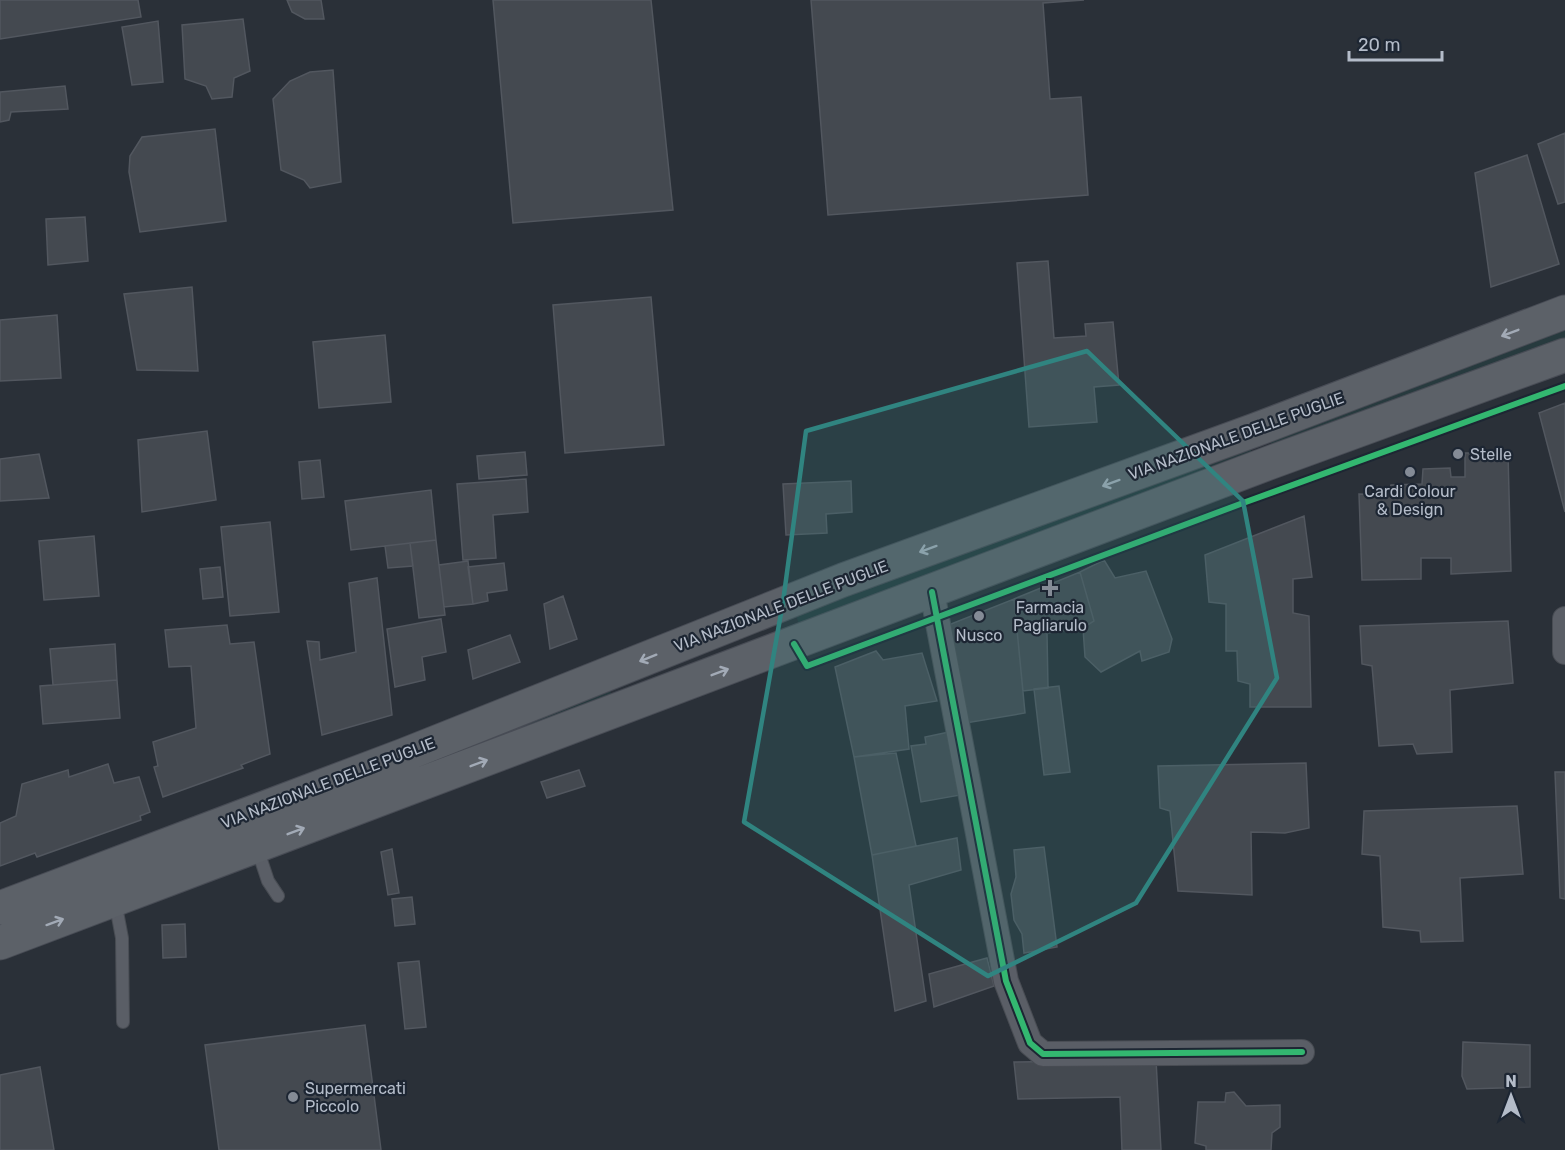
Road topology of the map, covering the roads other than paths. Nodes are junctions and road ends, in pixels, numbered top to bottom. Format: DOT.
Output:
graph roads {
  1 [pos="1565,312"];
  2 [pos="1565,355"];
  3 [pos="932,592"];
  4 [pos="1565,620"];
  5 [pos="1565,652"];
  6 [pos="257,846"];
  7 [pos="278,896"];
  8 [pos="115,900"];
  9 [pos="0,908"];
  10 [pos="0,943"];
  11 [pos="123,1022"];
  12 [pos="1302,1052"];
  1 -- 9 [label="main road, VIA NAZIONALE DELLE PUGLIE, one-way"];
  2 -- 3 [label="main road, VIA NAZIONALE DELLE PUGLIE"];
  6 -- 3 [label="main road, VIA NAZIONALE DELLE PUGLIE, one-way"];
  3 -- 12 [label="street"];
  4 -- 5 [label="street"];
  6 -- 7 [label="lane"];
  6 -- 8 [label="main road, VIA NAZIONALE DELLE PUGLIE"];
  10 -- 8 [label="main road, VIA NAZIONALE DELLE PUGLIE, one-way"];
  8 -- 11 [label="lane"];
}
